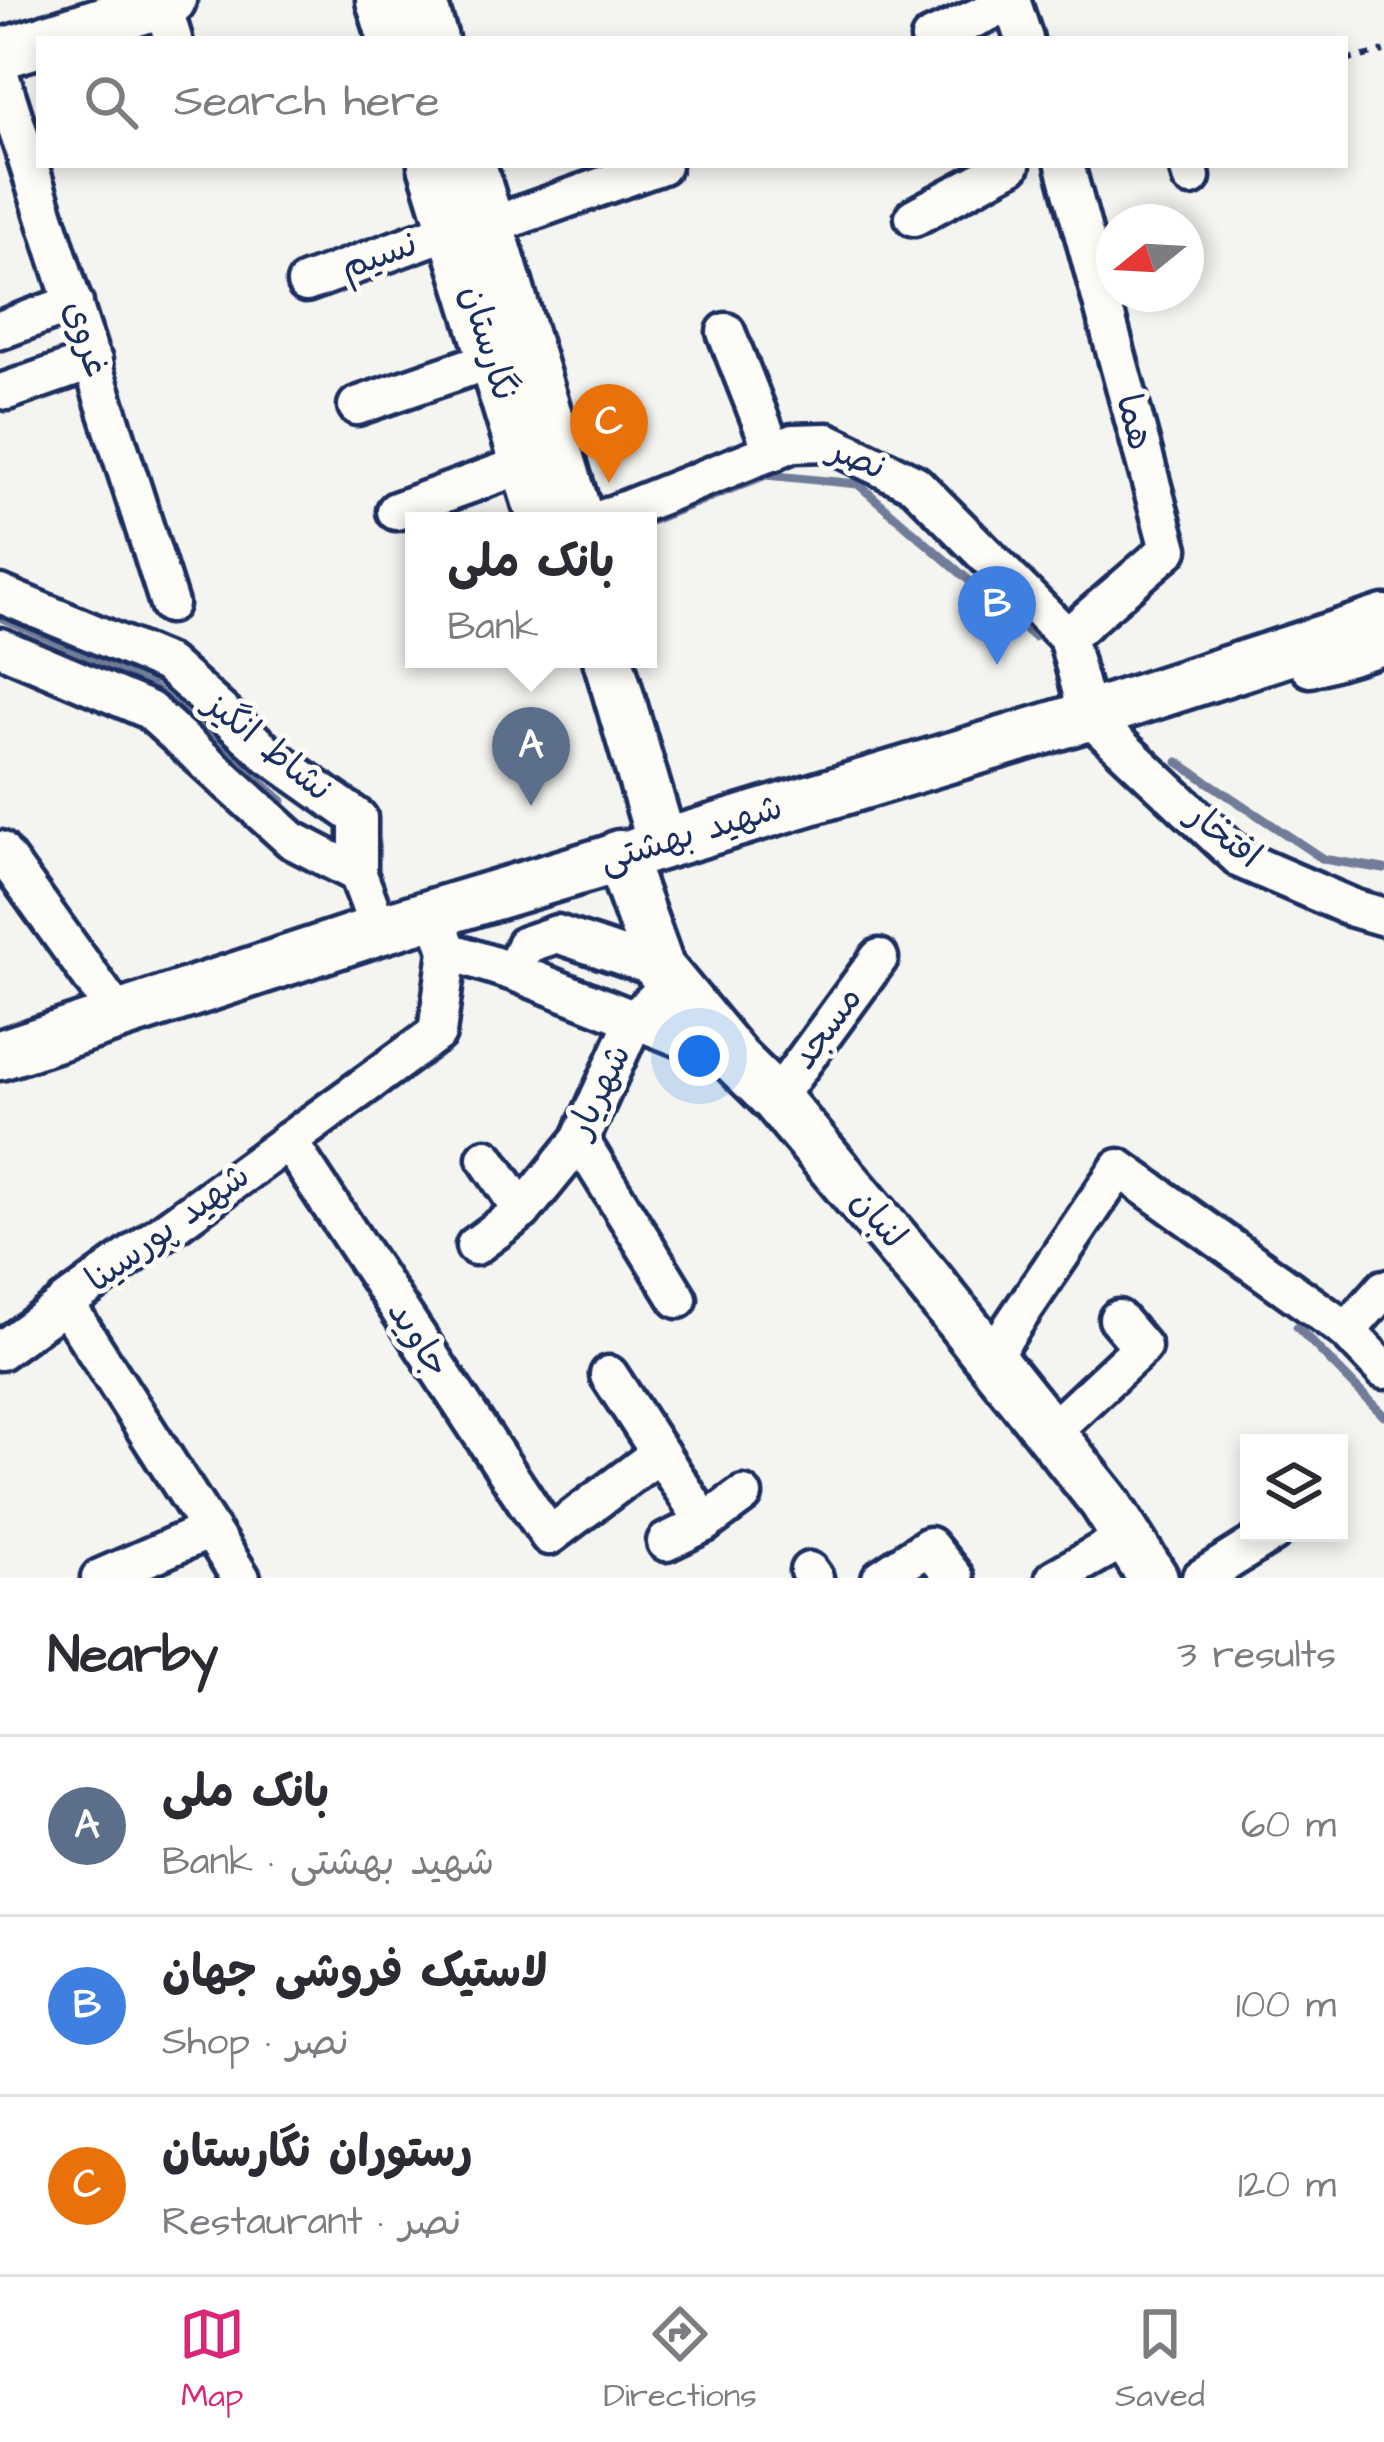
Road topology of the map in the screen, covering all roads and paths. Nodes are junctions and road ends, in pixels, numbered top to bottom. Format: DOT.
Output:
graph roads {
  1 [pos="380,0"];
  2 [pos="421,0"];
  3 [pos="1011,1"];
  4 [pos="168,14"];
  5 [pos="63,36"];
  6 [pos="392,36"];
  7 [pos="432,36"];
  8 [pos="936,36"];
  9 [pos="1023,36"];
  10 [pos="36,43"];
  11 [pos="1384,51"];
  12 [pos="0,54"];
  13 [pos="1348,60"];
  14 [pos="0,75"];
  15 [pos="435,168"];
  16 [pos="471,168"];
  17 [pos="653,168"];
  18 [pos="1005,168"];
  19 [pos="1065,168"];
  20 [pos="914,217"];
  21 [pos="471,227"];
  22 [pos="306,284"];
  23 [pos="74,303"];
  24 [pos="0,330"];
  25 [pos="726,332"];
  26 [pos="493,359"];
  27 [pos="94,362"];
  28 [pos="7,392"];
  29 [pos="357,406"];
  30 [pos="773,452"];
  31 [pos="525,464"];
  32 [pos="396,511"];
  33 [pos="540,512"];
  34 [pos="576,512"];
  35 [pos="620,512"];
  36 [pos="0,594"];
  37 [pos="169,604"];
  38 [pos="1384,620"];
  39 [pos="1067,637"];
  40 [pos="1384,646"];
  41 [pos="0,647"];
  42 [pos="609,668"];
  43 [pos="1096,723"];
  44 [pos="0,850"];
  45 [pos="635,857"];
  46 [pos="358,874"];
  47 [pos="1384,916"];
  48 [pos="379,931"];
  49 [pos="442,931"];
  50 [pos="879,958"];
  51 [pos="514,971"];
  52 [pos="666,976"];
  53 [pos="119,1016"];
  54 [pos="635,1018"];
  55 [pos="0,1055"];
  56 [pos="736,1060"];
  57 [pos="0,1075"];
  58 [pos="776,1099"];
  59 [pos="288,1141"];
  60 [pos="580,1141"];
  61 [pos="487,1158"];
  62 [pos="522,1210"];
  63 [pos="475,1246"];
  64 [pos="1384,1289"];
  65 [pos="678,1299"];
  66 [pos="65,1303"];
  67 [pos="1118,1319"];
  68 [pos="1347,1330"];
  69 [pos="0,1351"];
  70 [pos="991,1359"];
  71 [pos="1384,1370"];
  72 [pos="609,1375"];
  73 [pos="1050,1433"];
  74 [pos="660,1454"];
  75 [pos="743,1495"];
  76 [pos="705,1523"];
  77 [pos="210,1529"];
  78 [pos="1127,1537"];
  79 [pos="666,1542"];
  80 [pos="1260,1542"];
  81 [pos="100,1578"];
  82 [pos="241,1578"];
  83 [pos="881,1578"];
  84 [pos="956,1578"];
  85 [pos="1055,1578"];
  86 [pos="1153,1578"];
  87 [pos="1202,1578"];
  1 -- 6 [label="main road"];
  2 -- 7 [label="main road"];
  3 -- 8 [label="street"];
  3 -- 9 [label="street"];
  4 -- 5 [label="main road"];
  10 -- 12 [label="main road"];
  11 -- 13 [label="path"];
  14 -- 23 [label="street, غروی"];
  15 -- 21 [label="main road, نگارستان"];
  16 -- 21 [label="main road, نگارستان"];
  17 -- 21 [label="street, نسیم"];
  18 -- 20 [label="street"];
  19 -- 39 [label="street, هما"];
  21 -- 22 [label="street, نسیم"];
  21 -- 26 [label="main road, نگارستان"];
  21 -- 34 [label="main road, نگارستان"];
  23 -- 24 [label="street"];
  23 -- 27 [label="street, غروی"];
  25 -- 30 [label="street"];
  26 -- 29 [label="street"];
  26 -- 31 [label="main road, نگارستان"];
  27 -- 28 [label="street"];
  27 -- 37 [label="street, غروی"];
  30 -- 35 [label="street, نصر"];
  30 -- 39 [label="street, نصر"];
  31 -- 32 [label="street"];
  31 -- 33 [label="main road, نگارستان"];
  36 -- 46 [label="street, نشاط انگیز"];
  38 -- 43 [label="main road, شهید بهشتی"];
  39 -- 43 [label="street"];
  40 -- 43 [label="street, شهید بهشتی"];
  41 -- 46 [label="street, نشاط انگیز"];
  42 -- 45 [label="main road"];
  43 -- 45 [label="main road, شهید بهشتی"];
  43 -- 47 [label="street, افتخار"];
  44 -- 53 [label="street"];
  45 -- 49 [label="main road, شهید بهشتی"];
  45 -- 52 [label="main road, لنبان"];
  46 -- 48 [label="street"];
  48 -- 49 [label="main road, شهید بهشتی"];
  48 -- 53 [label="main road, شهید بهشتی"];
  49 -- 51 [label="street"];
  49 -- 57 [label="street, شهید بهشتی"];
  49 -- 59 [label="street, شهید پورسینا"];
  50 -- 58 [label="street, مسجد"];
  51 -- 52 [label="street"];
  51 -- 54 [label="street"];
  52 -- 54 [label="street, شهریار"];
  52 -- 56 [label="main road, لنبان"];
  53 -- 55 [label="main road, شهید بهشتی"];
  54 -- 56 [label="street"];
  54 -- 60 [label="street, شهریار"];
  56 -- 58 [label="main road, لنبان"];
  58 -- 70 [label="main road, لنبان"];
  59 -- 66 [label="street, شهید پورسینا"];
  59 -- 74 [label="street, جاوید"];
  60 -- 62 [label="street, شهریار"];
  60 -- 65 [label="street"];
  61 -- 62 [label="street"];
  62 -- 63 [label="street, شهریار"];
  64 -- 68 [label="street"];
  66 -- 69 [label="street"];
  66 -- 77 [label="street, شهید پورسینا"];
  67 -- 73 [label="street"];
  68 -- 70 [label="street"];
  68 -- 71 [label="street"];
  70 -- 73 [label="main road, لنبان"];
  72 -- 74 [label="street"];
  73 -- 78 [label="main road, لنبان"];
  74 -- 76 [label="street"];
  75 -- 76 [label="street"];
  76 -- 79 [label="street"];
  77 -- 81 [label="street"];
  77 -- 82 [label="street, شهید پورسینا"];
  78 -- 85 [label="street"];
  78 -- 86 [label="main road, لنبان"];
  80 -- 87 [label="street"];
  83 -- 84 [label="street"];
}
